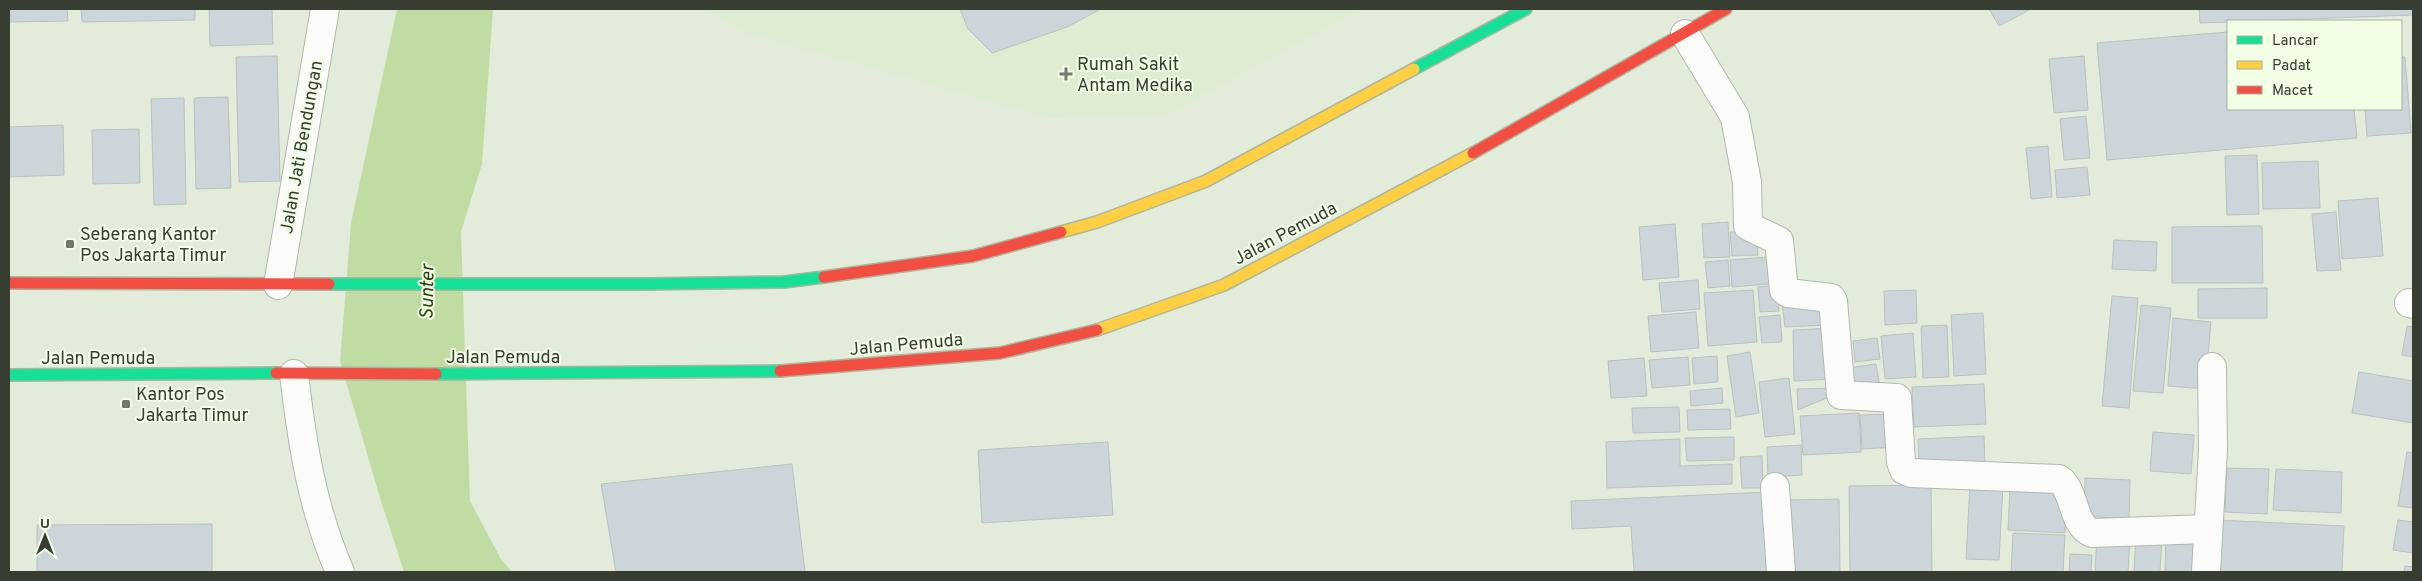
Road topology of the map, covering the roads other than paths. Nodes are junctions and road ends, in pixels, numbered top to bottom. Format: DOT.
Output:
graph roads {
  1 [pos="325,9"];
  2 [pos="1526,9"];
  3 [pos="1726,9"];
  4 [pos="1686,34"];
  5 [pos="9,283"];
  6 [pos="278,285"];
  7 [pos="2212,367"];
  8 [pos="306,373"];
  9 [pos="9,375"];
  10 [pos="1775,487"];
  11 [pos="2208,529"];
  12 [pos="340,572"];
  13 [pos="1781,572"];
  14 [pos="2206,572"];
  1 -- 6 [label="street, Jalan Jati Bendungan"];
  2 -- 6 [label="main road"];
  3 -- 4 [label="main road, Jalan Pemuda"];
  4 -- 8 [label="main road, Jalan Pemuda"];
  4 -- 11 [label="street"];
  5 -- 6 [label="main road"];
  7 -- 11 [label="street"];
  8 -- 9 [label="main road, Jalan Pemuda"];
  8 -- 12 [label="street"];
  10 -- 13 [label="street"];
  11 -- 14 [label="street"];
}
